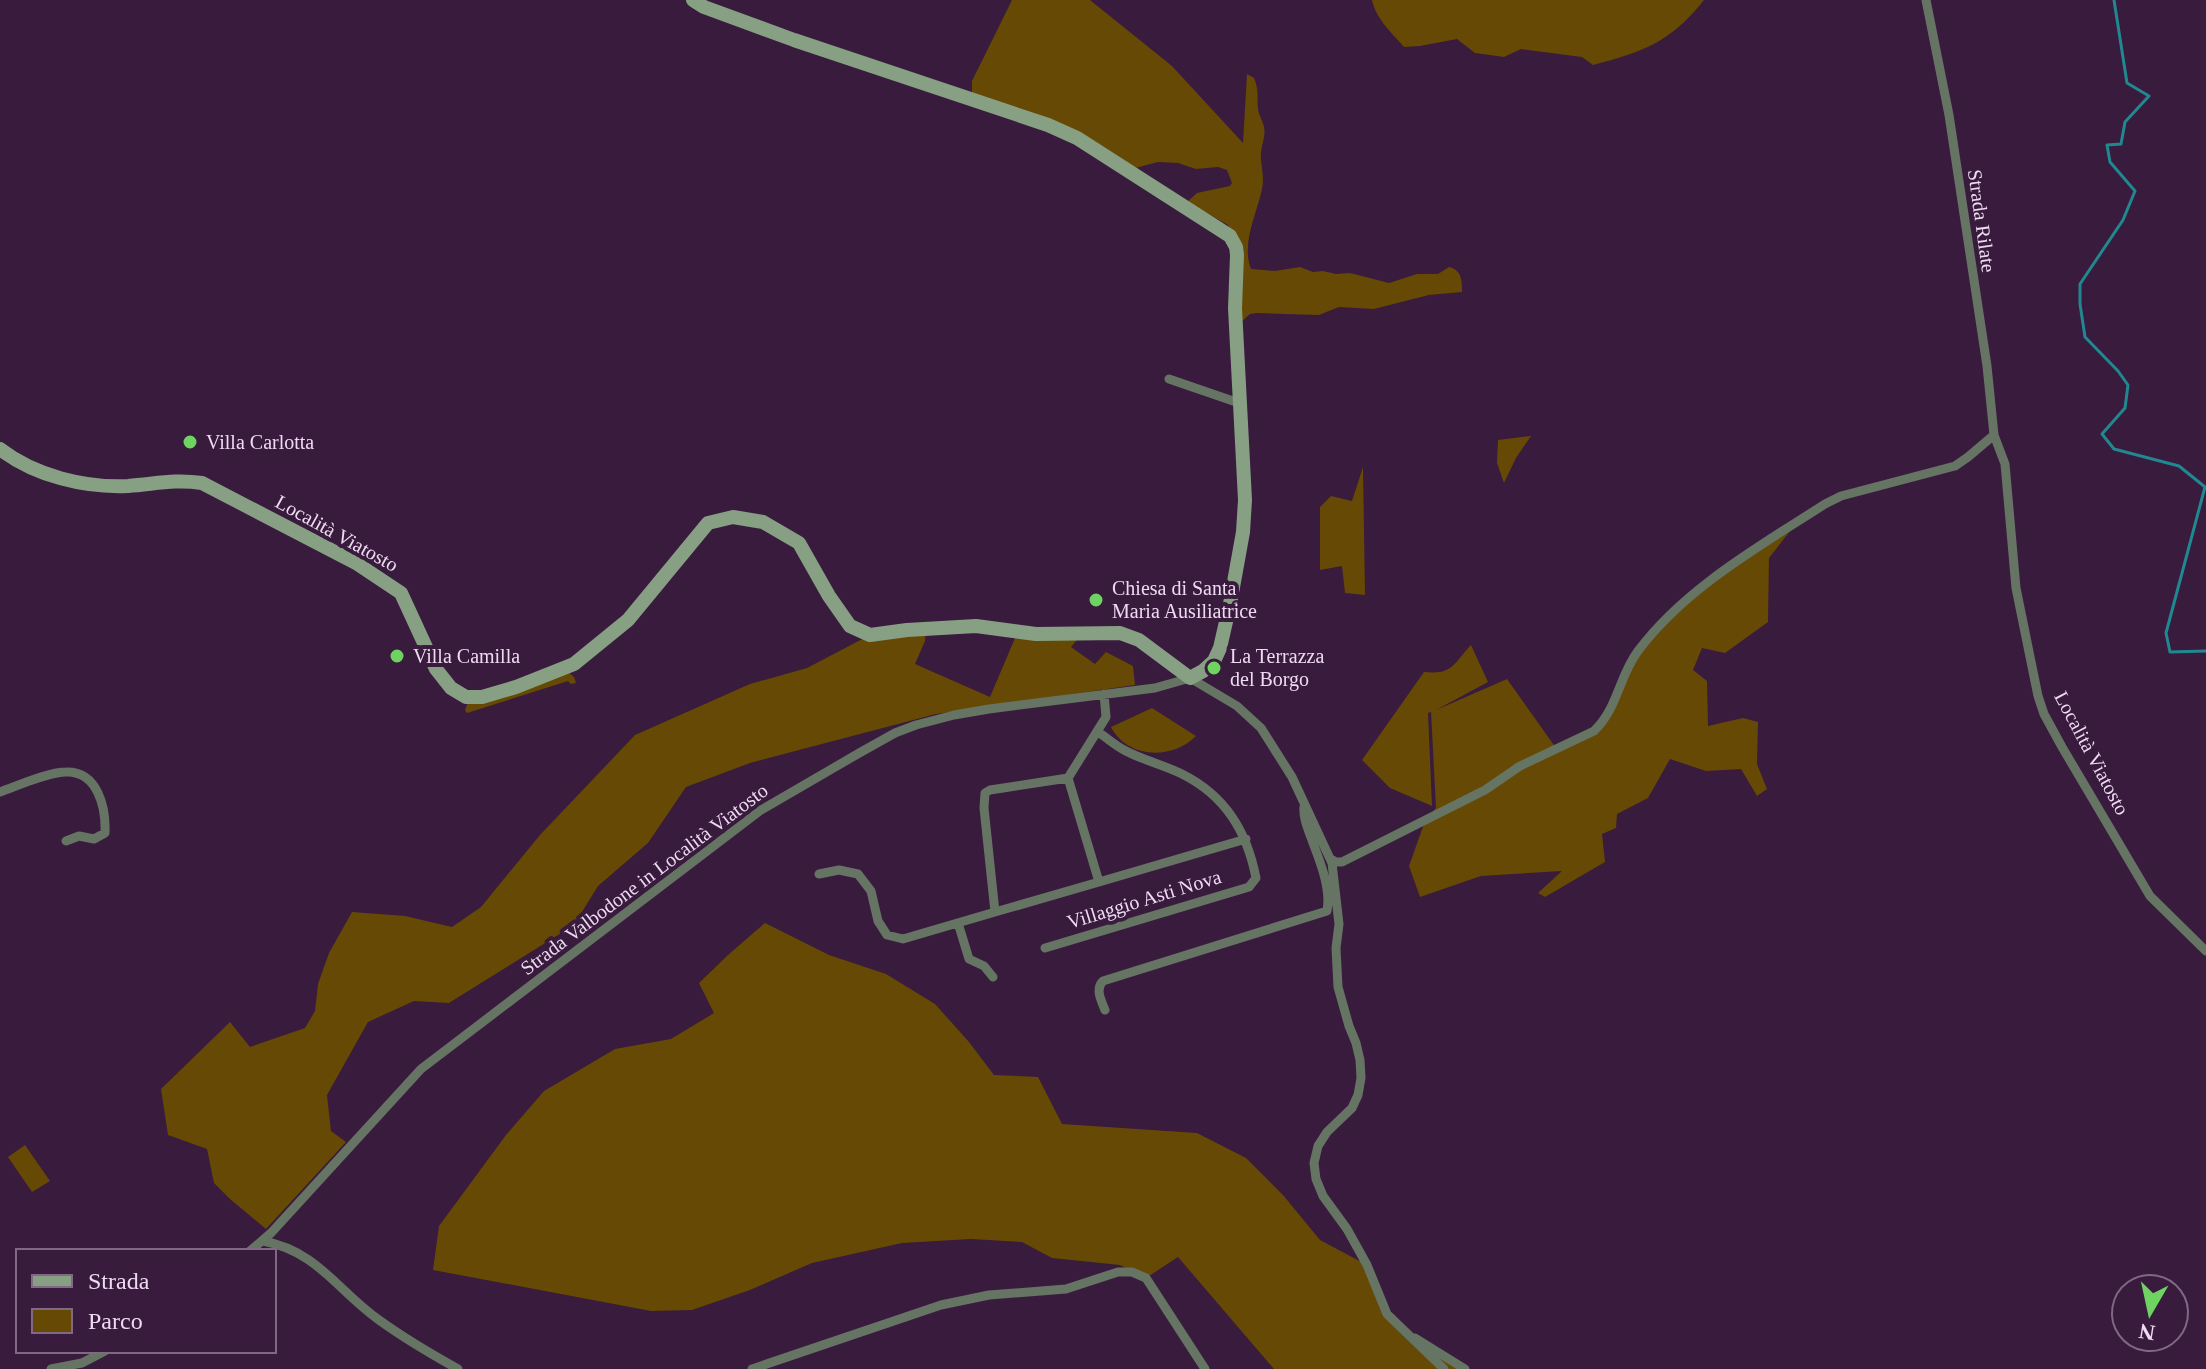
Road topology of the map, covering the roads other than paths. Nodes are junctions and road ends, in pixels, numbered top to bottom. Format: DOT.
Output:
graph roads {
  1 [pos="693,0"];
  2 [pos="1926,0"];
  3 [pos="1169,379"];
  4 [pos="1239,403"];
  5 [pos="1994,435"];
  6 [pos="1998,447"];
  7 [pos="0,449"];
  8 [pos="1190,678"];
  9 [pos="1104,694"];
  10 [pos="1098,732"];
  11 [pos="1068,778"];
  12 [pos="0,792"];
  13 [pos="1305,803"];
  14 [pos="1246,839"];
  15 [pos="66,841"];
  16 [pos="1328,857"];
  17 [pos="819,874"];
  18 [pos="1099,882"];
  19 [pos="995,912"];
  20 [pos="958,923"];
  21 [pos="1045,948"];
  22 [pos="2206,951"];
  23 [pos="993,977"];
  24 [pos="1105,1010"];
  25 [pos="263,1241"];
  26 [pos="253,1249"];
  27 [pos="1412,1337"];
  28 [pos="101,1353"];
  29 [pos="51,1369"];
  30 [pos="458,1369"];
  31 [pos="752,1369"];
  32 [pos="1205,1369"];
  33 [pos="1444,1369"];
  34 [pos="1465,1369"];
  1 -- 4 [label="street"];
  2 -- 5 [label="street, Strada Rilate"];
  3 -- 4 [label="street"];
  4 -- 8 [label="street"];
  5 -- 6 [label="street, Strada Rilate"];
  5 -- 16 [label="street"];
  6 -- 22 [label="street, Località Viatosto"];
  7 -- 8 [label="street, Località Viatosto"];
  8 -- 9 [label="street, Strada Valbodone in Località Viatosto"];
  8 -- 13 [label="street"];
  9 -- 10 [label="street"];
  9 -- 25 [label="street, Strada Valbodone in Località Viatosto"];
  10 -- 11 [label="street"];
  10 -- 14 [label="street, Villaggio Asti Nova"];
  11 -- 18 [label="street, Villaggio Asti Nova"];
  11 -- 19 [label="street"];
  12 -- 15 [label="street"];
  13 -- 16 [label="street"];
  13 -- 24 [label="street"];
  14 -- 18 [label="street, Villaggio Asti Nova"];
  14 -- 21 [label="street, Villaggio Asti Nova"];
  16 -- 27 [label="street"];
  17 -- 20 [label="street, Villaggio Asti Nova"];
  18 -- 19 [label="street, Villaggio Asti Nova"];
  19 -- 20 [label="street, Villaggio Asti Nova"];
  20 -- 23 [label="street"];
  25 -- 26 [label="street, Strada Valbodone in Località Viatosto"];
  25 -- 30 [label="street"];
  27 -- 33 [label="street"];
  27 -- 34 [label="street"];
  28 -- 29 [label="street"];
  31 -- 32 [label="street"];
}
